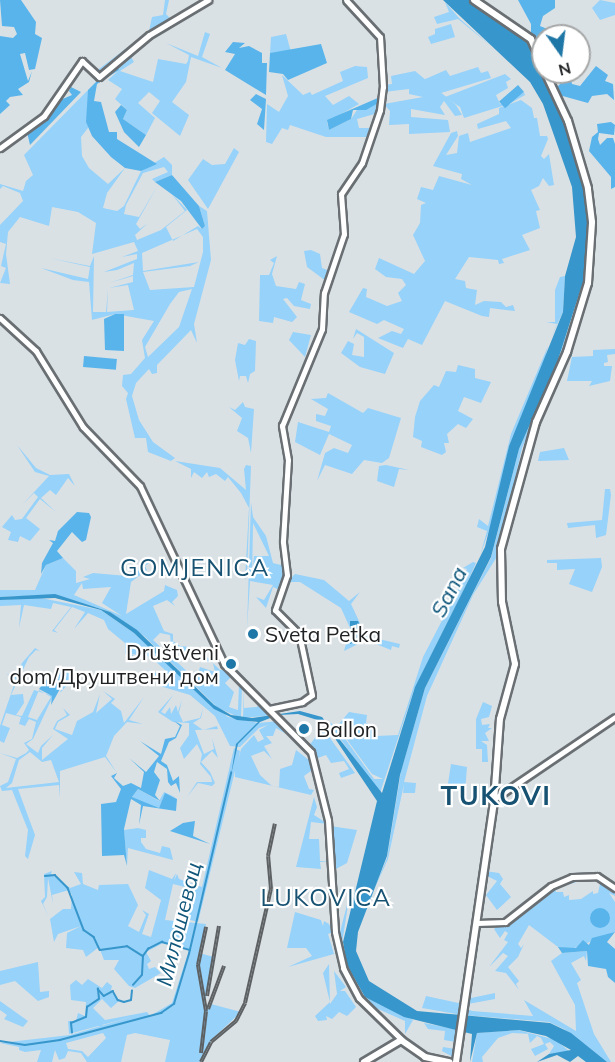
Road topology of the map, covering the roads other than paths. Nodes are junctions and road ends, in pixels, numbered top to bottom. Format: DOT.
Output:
graph roads {
  1 [pos="208,0"];
  2 [pos="345,0"];
  3 [pos="474,0"];
  4 [pos="531,39"];
  5 [pos="551,84"];
  6 [pos="0,148"];
  7 [pos="0,318"];
  8 [pos="271,707"];
  9 [pos="615,717"];
  10 [pos="496,797"];
  11 [pos="615,888"];
  12 [pos="478,925"];
  13 [pos="402,1040"];
  14 [pos="435,1061"];
  15 [pos="364,1062"];
  16 [pos="449,1062"];
  17 [pos="456,1062"];
  1 -- 6 [label="street"];
  2 -- 8 [label="street"];
  3 -- 4 [label="main road"];
  5 -- 10 [label="main road"];
  7 -- 8 [label="street"];
  8 -- 13 [label="street"];
  9 -- 10 [label="street"];
  10 -- 12 [label="main road"];
  11 -- 12 [label="street"];
  12 -- 17 [label="main road"];
  13 -- 14 [label="main road"];
  13 -- 15 [label="main road"];
  14 -- 16 [label="main road"];
}
